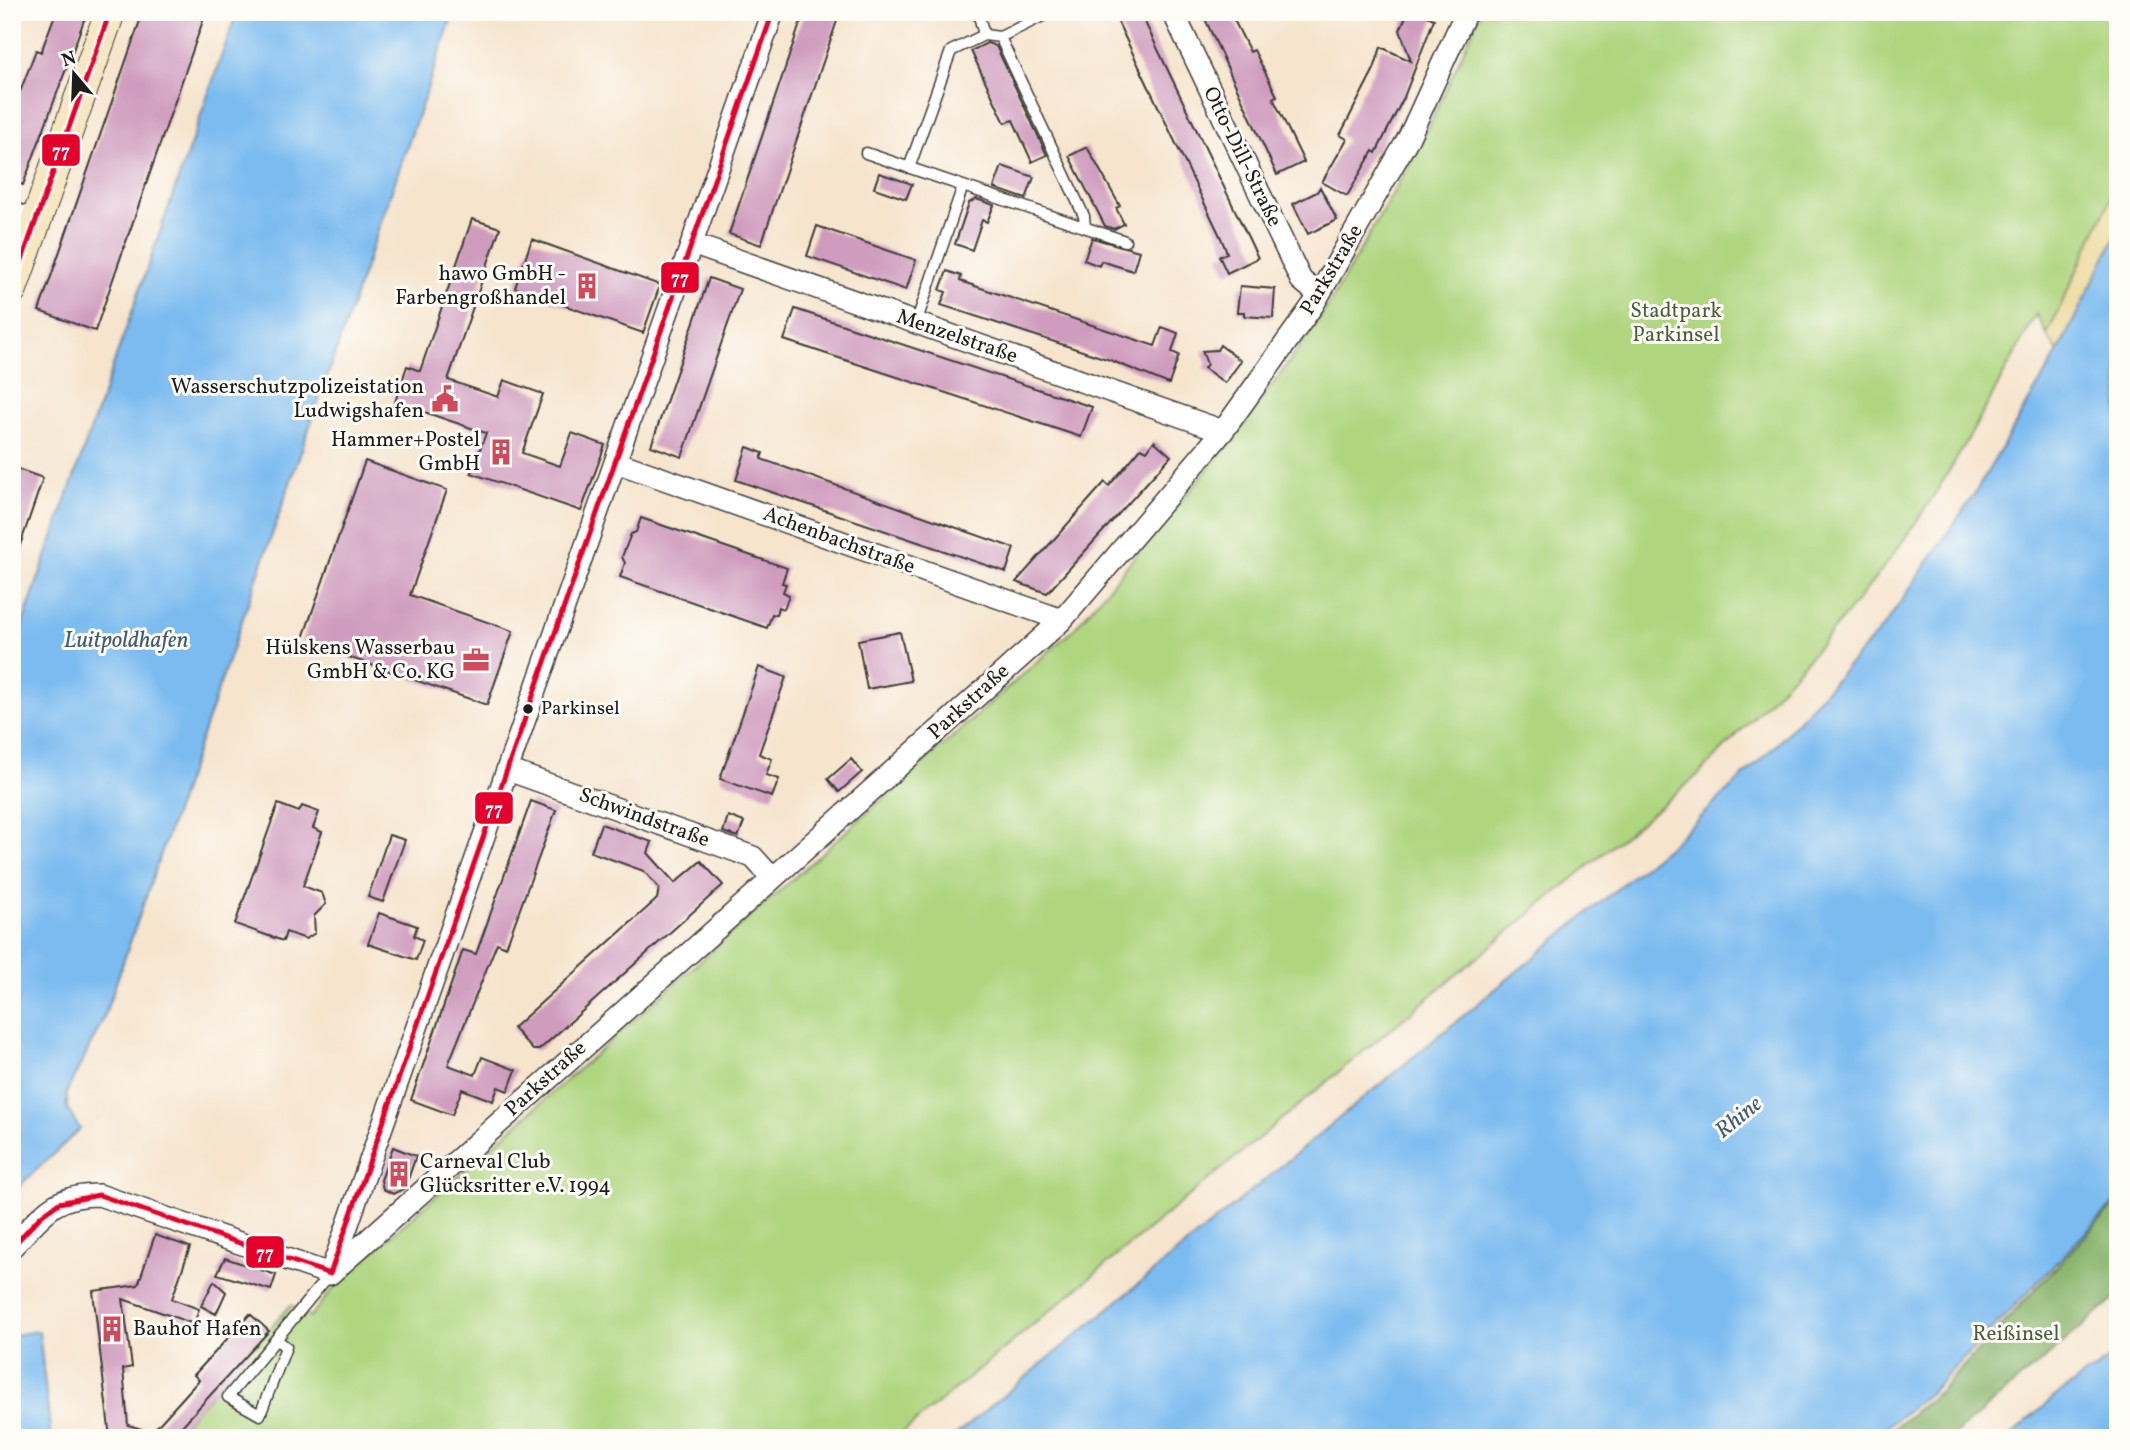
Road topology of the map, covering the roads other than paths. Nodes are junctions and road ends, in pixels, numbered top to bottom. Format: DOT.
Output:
graph roads {
  1 [pos="110,12"];
  2 [pos="773,12"];
  3 [pos="978,12"];
  4 [pos="1051,12"];
  5 [pos="1173,12"];
  6 [pos="1466,12"];
  7 [pos="984,35"];
  8 [pos="1000,37"];
  9 [pos="866,153"];
  10 [pos="909,168"];
  11 [pos="963,186"];
  12 [pos="24,217"];
  13 [pos="1086,227"];
  14 [pos="1125,241"];
  15 [pos="692,244"];
  16 [pos="12,289"];
  17 [pos="1319,295"];
  18 [pos="916,323"];
  19 [pos="1223,431"];
  20 [pos="616,462"];
  21 [pos="1062,620"];
  22 [pos="508,770"];
  23 [pos="772,878"];
  24 [pos="12,1247"];
  25 [pos="330,1274"];
  26 [pos="277,1340"];
  1 -- 12 [label="street"];
  2 -- 15 [label="street"];
  3 -- 7 [label="lane"];
  4 -- 8 [label="lane"];
  5 -- 17 [label="street, Otto-Dill-Straße"];
  6 -- 17 [label="street, Parkstraße"];
  7 -- 8 [label="lane"];
  7 -- 10 [label="lane"];
  8 -- 13 [label="lane"];
  9 -- 10 [label="lane"];
  10 -- 11 [label="lane"];
  11 -- 13 [label="lane"];
  11 -- 18 [label="lane"];
  12 -- 16 [label="street"];
  13 -- 14 [label="lane"];
  15 -- 18 [label="street, Menzelstraße"];
  15 -- 20 [label="street"];
  17 -- 19 [label="street, Parkstraße"];
  18 -- 19 [label="street, Menzelstraße"];
  19 -- 21 [label="street, Parkstraße"];
  20 -- 21 [label="street, Achenbachstraße"];
  20 -- 22 [label="street"];
  21 -- 23 [label="street, Parkstraße"];
  22 -- 23 [label="street, Schwindstraße"];
  22 -- 25 [label="street"];
  23 -- 25 [label="street, Parkstraße"];
  24 -- 25 [label="street"];
  25 -- 26 [label="lane"];
  26 -- 26 [label="lane"];
}
